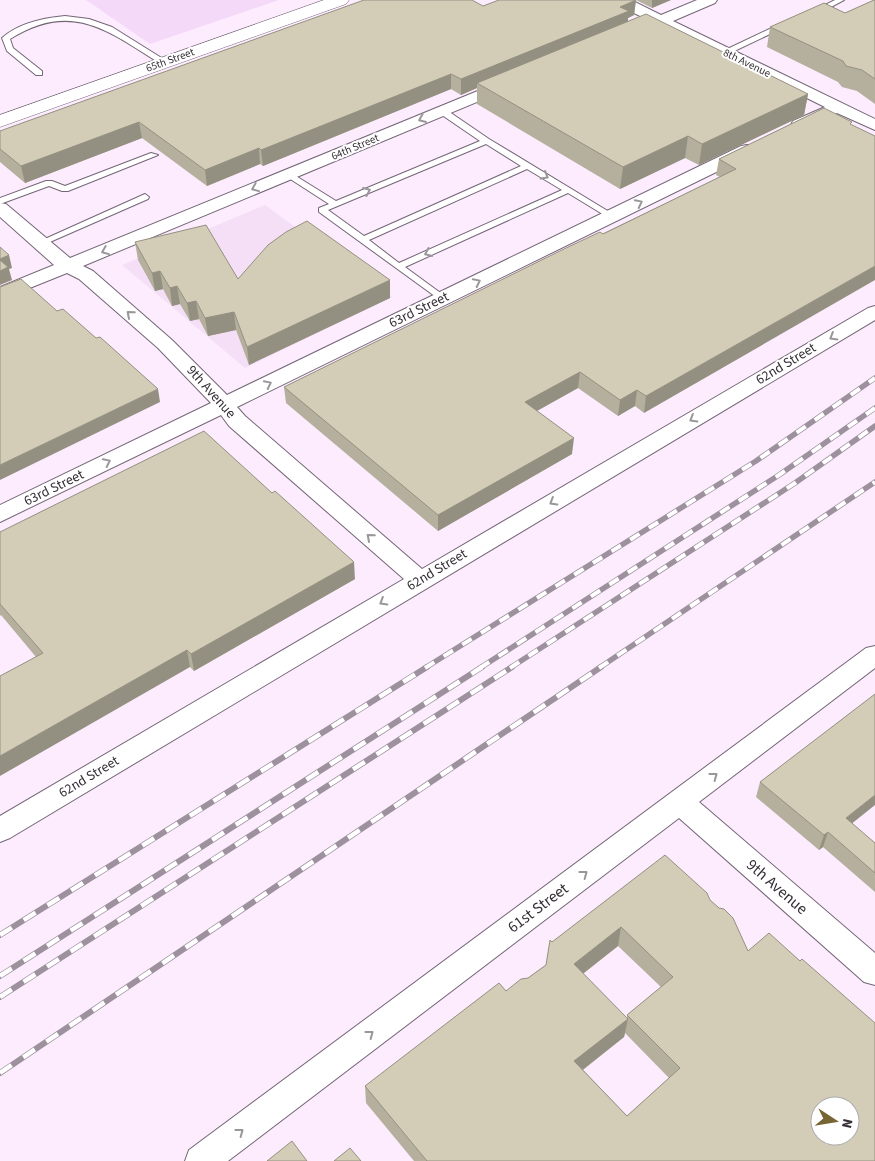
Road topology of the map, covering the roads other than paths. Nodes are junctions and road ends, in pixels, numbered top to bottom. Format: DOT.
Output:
graph roads {
  1 [pos="340,0"];
  2 [pos="619,0"];
  3 [pos="710,0"];
  4 [pos="841,0"];
  5 [pos="806,16"];
  6 [pos="661,21"];
  7 [pos="788,24"];
  8 [pos="616,39"];
  9 [pos="725,52"];
  10 [pos="164,62"];
  11 [pos="39,73"];
  12 [pos="518,79"];
  13 [pos="837,107"];
  14 [pos="442,111"];
  15 [pos="0,121"];
  16 [pos="875,125"];
  17 [pos="782,133"];
  18 [pos="486,141"];
  19 [pos="764,142"];
  20 [pos="154,155"];
  21 [pos="527,166"];
  22 [pos="288,175"];
  23 [pos="568,190"];
  24 [pos="146,197"];
  25 [pos="0,200"];
  26 [pos="336,205"];
  27 [pos="0,208"];
  28 [pos="612,216"];
  29 [pos="363,240"];
  30 [pos="40,243"];
  31 [pos="67,266"];
  32 [pos="398,266"];
  33 [pos="0,294"];
  34 [pos="443,299"];
  35 [pos="875,312"];
  36 [pos="224,405"];
  37 [pos="0,514"];
  38 [pos="420,580"];
  39 [pos="875,655"];
  40 [pos="680,802"];
  41 [pos="0,830"];
  42 [pos="875,972"];
  43 [pos="201,1161"];
  1 -- 10 [label="main road, 65th Street"];
  2 -- 6 [label="street, 8th Avenue"];
  3 -- 6 [label="street"];
  4 -- 5 [label="lane"];
  6 -- 8 [label="street"];
  6 -- 9 [label="street, 8th Avenue"];
  7 -- 9 [label="lane"];
  9 -- 13 [label="street, 8th Avenue"];
  10 -- 11 [label="lane"];
  10 -- 15 [label="main road, 65th Street"];
  12 -- 14 [label="street, 64th Street"];
  13 -- 16 [label="street, 8th Avenue"];
  13 -- 17 [label="street"];
  14 -- 18 [label="lane"];
  14 -- 22 [label="street, 64th Street, one-way"];
  18 -- 21 [label="lane"];
  26 -- 18 [label="lane, one-way"];
  28 -- 19 [label="street, 63rd Street, one-way"];
  20 -- 25 [label="lane"];
  21 -- 23 [label="lane, one-way"];
  21 -- 29 [label="lane"];
  22 -- 26 [label="lane"];
  22 -- 31 [label="street, 64th Street, one-way"];
  23 -- 28 [label="lane"];
  23 -- 32 [label="lane, one-way"];
  24 -- 30 [label="lane"];
  26 -- 29 [label="lane"];
  27 -- 30 [label="street, 9th Avenue"];
  34 -- 28 [label="street, 63rd Street, one-way"];
  29 -- 32 [label="lane"];
  30 -- 31 [label="street, 9th Avenue"];
  31 -- 33 [label="street, 64th Street"];
  36 -- 31 [label="street, 9th Avenue, one-way"];
  32 -- 34 [label="lane"];
  36 -- 34 [label="street, 63rd Street, one-way"];
  35 -- 38 [label="street, 62nd Street, one-way"];
  37 -- 36 [label="street, 63rd Street, one-way"];
  38 -- 36 [label="street, 9th Avenue, one-way"];
  38 -- 41 [label="street, 62nd Street, one-way"];
  40 -- 39 [label="street, 61st Street, one-way"];
  40 -- 42 [label="street, 9th Avenue"];
  43 -- 40 [label="street, 61st Street, one-way"];
}
